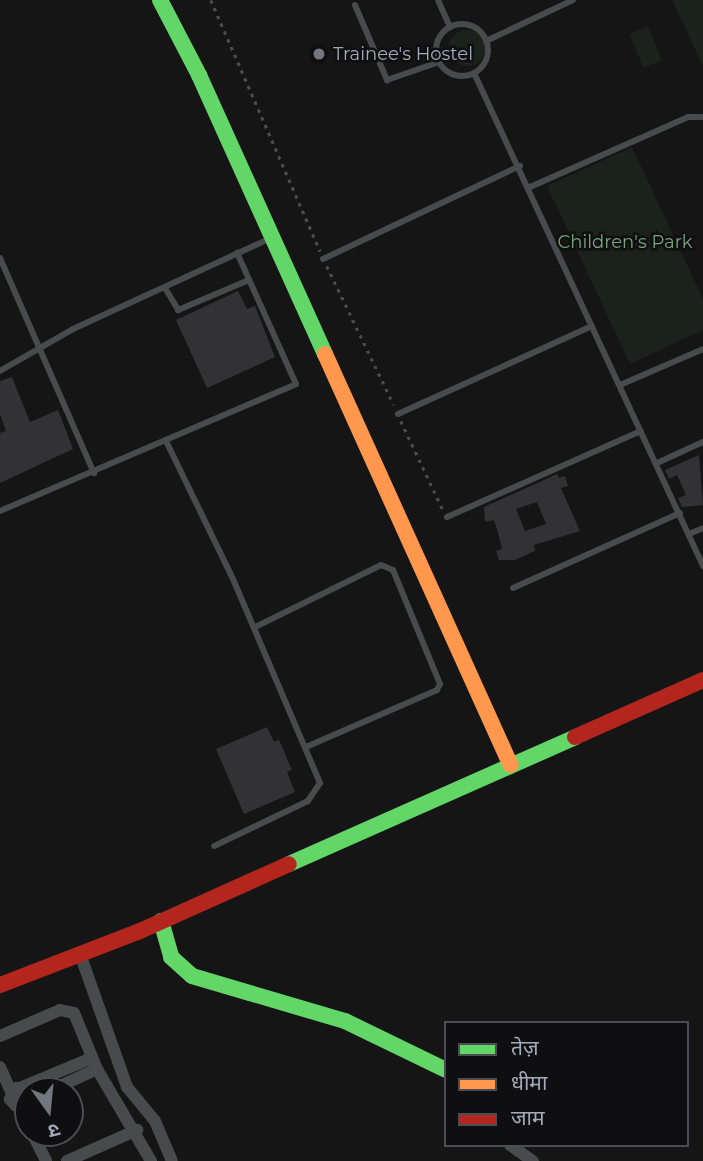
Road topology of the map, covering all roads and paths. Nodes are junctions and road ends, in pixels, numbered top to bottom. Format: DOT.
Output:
graph roads {
  1 [pos="160,0"];
  2 [pos="438,0"];
  3 [pos="573,0"];
  4 [pos="355,5"];
  5 [pos="450,27"];
  6 [pos="486,41"];
  7 [pos="439,62"];
  8 [pos="474,73"];
  9 [pos="703,117"];
  10 [pos="520,166"];
  11 [pos="530,187"];
  12 [pos="272,237"];
  13 [pos="237,253"];
  14 [pos="0,258"];
  15 [pos="323,259"];
  16 [pos="249,280"];
  17 [pos="164,288"];
  18 [pos="592,326"];
  19 [pos="42,349"];
  20 [pos="703,349"];
  21 [pos="0,372"];
  22 [pos="620,385"];
  23 [pos="398,414"];
  24 [pos="641,431"];
  25 [pos="703,442"];
  26 [pos="167,443"];
  27 [pos="657,463"];
  28 [pos="94,473"];
  29 [pos="0,511"];
  30 [pos="680,513"];
  31 [pos="447,517"];
  32 [pos="703,528"];
  33 [pos="689,534"];
  34 [pos="703,566"];
  35 [pos="513,588"];
  36 [pos="255,627"];
  37 [pos="703,680"];
  38 [pos="308,746"];
  39 [pos="511,765"];
  40 [pos="214,846"];
  41 [pos="161,921"];
  42 [pos="80,954"];
  43 [pos="0,985"];
  44 [pos="0,1036"];
  45 [pos="95,1063"];
  46 [pos="0,1068"];
  47 [pos="444,1069"];
  48 [pos="58,1077"];
  49 [pos="72,1077"];
  50 [pos="14,1084"];
  51 [pos="136,1130"];
  52 [pos="513,1147"];
  53 [pos="67,1161"];
  54 [pos="151,1161"];
  55 [pos="172,1161"];
  56 [pos="533,1161"];
  1 -- 12 [label="street"];
  2 -- 5 [label="lane"];
  3 -- 6 [label="lane"];
  4 -- 7 [label="lane"];
  5 -- 6 [label="lane"];
  5 -- 7 [label="lane"];
  6 -- 8 [label="lane"];
  7 -- 8 [label="lane"];
  8 -- 10 [label="lane"];
  9 -- 11 [label="lane"];
  10 -- 11 [label="lane"];
  10 -- 15 [label="lane"];
  11 -- 18 [label="lane"];
  12 -- 13 [label="lane"];
  12 -- 39 [label="street"];
  13 -- 16 [label="lane"];
  13 -- 17 [label="lane"];
  14 -- 19 [label="lane"];
  16 -- 17 [label="lane"];
  16 -- 26 [label="lane"];
  17 -- 19 [label="lane"];
  18 -- 22 [label="lane"];
  18 -- 23 [label="lane"];
  19 -- 21 [label="lane"];
  19 -- 28 [label="lane"];
  20 -- 22 [label="lane"];
  22 -- 24 [label="lane"];
  24 -- 27 [label="lane"];
  24 -- 31 [label="lane"];
  25 -- 27 [label="lane"];
  26 -- 28 [label="lane"];
  26 -- 36 [label="lane"];
  27 -- 30 [label="lane"];
  28 -- 29 [label="lane"];
  30 -- 33 [label="lane"];
  30 -- 35 [label="lane"];
  32 -- 33 [label="lane"];
  33 -- 34 [label="lane"];
  36 -- 38 [label="lane"];
  36 -- 38 [label="lane"];
  37 -- 39 [label="street"];
  38 -- 40 [label="lane"];
  39 -- 41 [label="street"];
  41 -- 42 [label="street"];
  41 -- 47 [label="street"];
  42 -- 43 [label="street"];
  42 -- 55 [label="street"];
  44 -- 45 [label="street"];
  45 -- 48 [label="street"];
  45 -- 49 [label="street"];
  45 -- 51 [label="street"];
  46 -- 50 [label="street"];
  51 -- 53 [label="street"];
  51 -- 54 [label="street"];
  52 -- 56 [label="street"];
}
